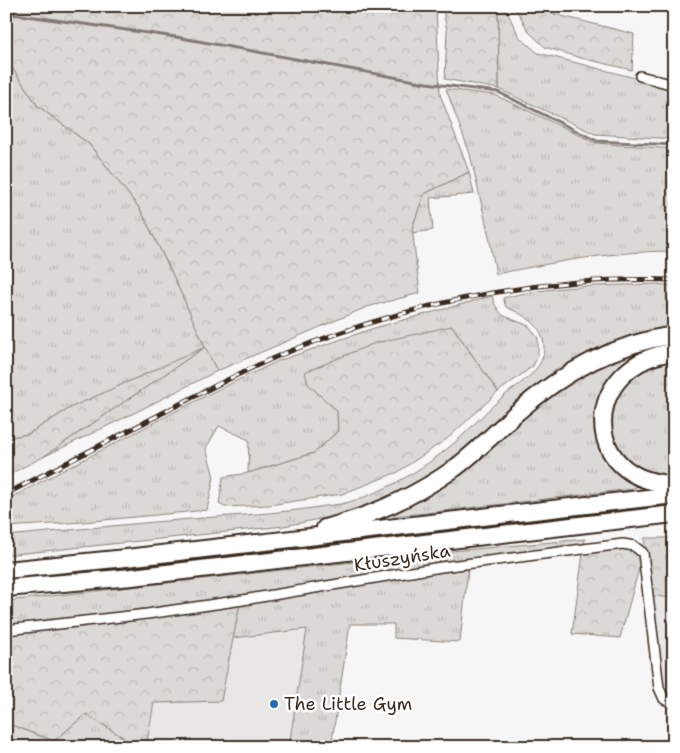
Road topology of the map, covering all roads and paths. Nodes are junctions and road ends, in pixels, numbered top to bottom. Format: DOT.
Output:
graph roads {
  1 [pos="640,76"];
  2 [pos="674,85"];
  3 [pos="674,335"];
  4 [pos="674,352"];
  5 [pos="674,484"];
  6 [pos="674,495"];
  7 [pos="674,514"];
  8 [pos="276,541"];
  9 [pos="6,570"];
  10 [pos="6,588"];
  11 [pos="6,630"];
  12 [pos="674,704"];
  1 -- 2 [label="street"];
  3 -- 8 [label="highway"];
  4 -- 5 [label="highway"];
  6 -- 8 [label="highway"];
  7 -- 10 [label="highway"];
  8 -- 9 [label="highway"];
  11 -- 12 [label="street, Kłuszyńska"];
}
